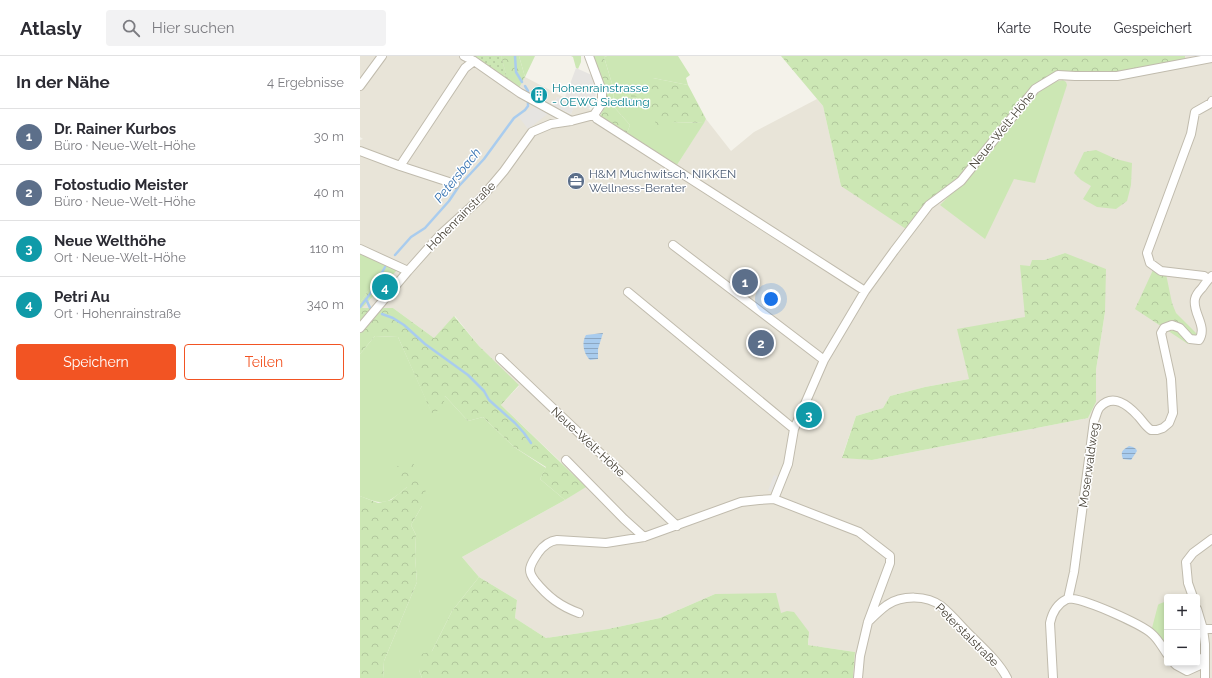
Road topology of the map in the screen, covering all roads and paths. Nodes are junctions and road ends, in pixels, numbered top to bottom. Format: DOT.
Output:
graph roads {
  1 [pos="382,56"];
  2 [pos="464,56"];
  3 [pos="589,56"];
  4 [pos="1212,58"];
  5 [pos="474,61"];
  6 [pos="360,86"];
  7 [pos="1212,101"];
  8 [pos="594,115"];
  9 [pos="571,121"];
  10 [pos="360,151"];
  11 [pos="400,166"];
  12 [pos="455,184"];
  13 [pos="673,245"];
  14 [pos="360,249"];
  15 [pos="408,271"];
  16 [pos="1210,278"];
  17 [pos="865,291"];
  18 [pos="628,292"];
  19 [pos="360,328"];
  20 [pos="500,358"];
  21 [pos="824,360"];
  22 [pos="794,429"];
  23 [pos="566,460"];
  24 [pos="774,500"];
  25 [pos="677,526"];
  26 [pos="644,537"];
  27 [pos="1212,538"];
  28 [pos="1192,594"];
  29 [pos="1068,599"];
  30 [pos="579,613"];
  31 [pos="1200,614"];
  32 [pos="868,622"];
  33 [pos="1208,629"];
  34 [pos="1164,650"];
  35 [pos="1204,656"];
  36 [pos="1200,663"];
  37 [pos="1178,666"];
  38 [pos="1198,666"];
  39 [pos="858,678"];
  40 [pos="1007,678"];
  41 [pos="1054,678"];
  42 [pos="1205,678"];
  1 -- 6 [label="street"];
  2 -- 5 [label="street"];
  3 -- 8 [label="street"];
  4 -- 17 [label="street, Neue-Welt-Höhe"];
  5 -- 9 [label="street"];
  5 -- 11 [label="street"];
  7 -- 16 [label="street, Moserwaldweg"];
  8 -- 9 [label="street, Hohenrainstraße"];
  8 -- 17 [label="street"];
  9 -- 15 [label="street, Hohenrainstraße"];
  10 -- 11 [label="street"];
  11 -- 12 [label="street"];
  13 -- 21 [label="street"];
  14 -- 15 [label="street"];
  15 -- 19 [label="street, Hohenrainstraße"];
  16 -- 29 [label="street, Moserwaldweg"];
  17 -- 21 [label="street, Neue-Welt-Höhe"];
  18 -- 22 [label="street"];
  20 -- 25 [label="street, Neue-Welt-Höhe"];
  21 -- 22 [label="street, Neue-Welt-Höhe"];
  22 -- 24 [label="street, Neue-Welt-Höhe"];
  23 -- 26 [label="street"];
  24 -- 25 [label="street"];
  24 -- 32 [label="street"];
  25 -- 26 [label="street"];
  26 -- 30 [label="street"];
  27 -- 28 [label="street"];
  29 -- 34 [label="street"];
  29 -- 41 [label="street"];
  31 -- 33 [label="street"];
  32 -- 39 [label="street"];
  32 -- 40 [label="street, Peterstalstraße"];
  33 -- 35 [label="street"];
  35 -- 36 [label="street"];
  35 -- 42 [label="street"];
  37 -- 38 [label="street"];
}
